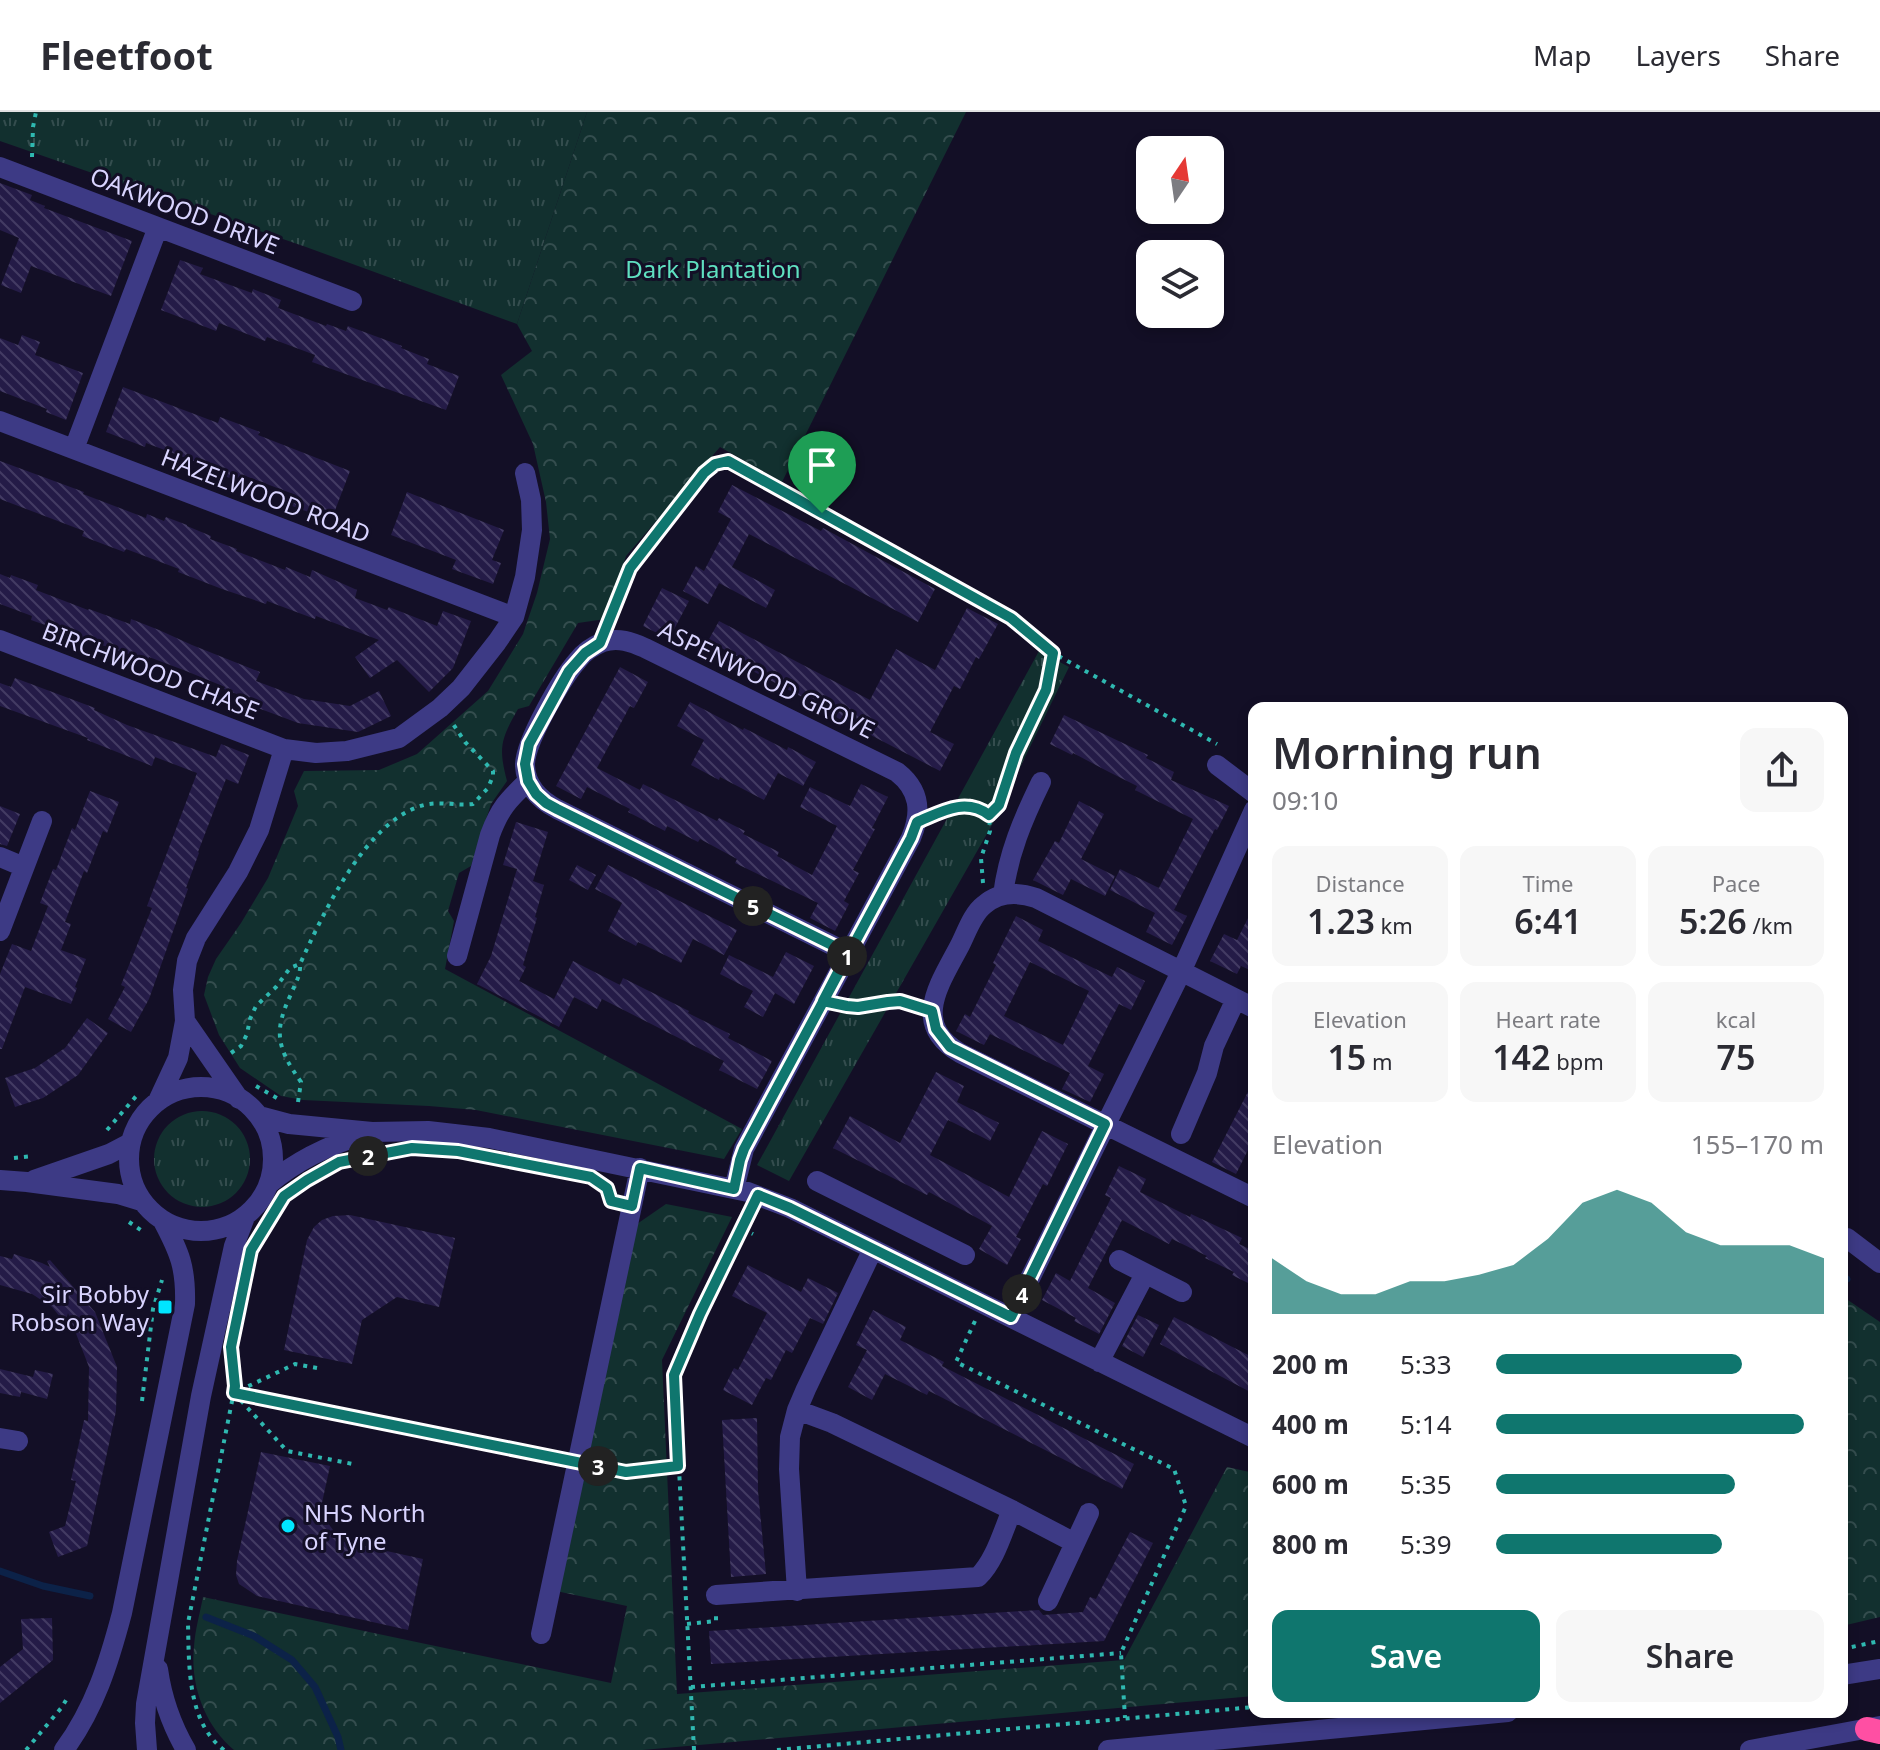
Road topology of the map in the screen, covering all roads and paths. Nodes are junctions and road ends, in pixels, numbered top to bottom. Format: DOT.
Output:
graph roads {
  1 [pos="36,112"];
  2 [pos="0,167"];
  3 [pos="31,179"];
  4 [pos="158,227"];
  5 [pos="352,301"];
  6 [pos="0,421"];
  7 [pos="74,449"];
  8 [pos="525,473"];
  9 [pos="514,617"];
  10 [pos="0,640"];
  11 [pos="600,643"];
  12 [pos="1053,653"];
  13 [pos="440,708"];
  14 [pos="284,749"];
  15 [pos="1222,758"];
  16 [pos="528,781"];
  17 [pos="1041,782"];
  18 [pos="1248,786"];
  19 [pos="989,815"];
  20 [pos="42,821"];
  21 [pos="917,822"];
  22 [pos="1248,823"];
  23 [pos="0,857"];
  24 [pos="24,867"];
  25 [pos="996,898"];
  26 [pos="0,931"];
  27 [pos="848,953"];
  28 [pos="457,956"];
  29 [pos="300,964"];
  30 [pos="1181,972"];
  31 [pos="823,1001"];
  32 [pos="1245,1004"];
  33 [pos="932,1011"];
  34 [pos="185,1021"];
  35 [pos="226,1057"];
  36 [pos="239,1099"];
  37 [pos="158,1101"];
  38 [pos="298,1102"];
  39 [pos="259,1116"];
  40 [pos="1105,1124"];
  41 [pos="372,1132"];
  42 [pos="1181,1134"];
  43 [pos="130,1143"];
  44 [pos="640,1168"];
  45 [pos="0,1180"];
  46 [pos="817,1181"];
  47 [pos="27,1182"];
  48 [pos="599,1183"];
  49 [pos="734,1189"];
  50 [pos="276,1190"];
  51 [pos="838,1191"];
  52 [pos="758,1195"];
  53 [pos="1248,1195"];
  54 [pos="141,1201"];
  55 [pos="632,1206"];
  56 [pos="123,1217"];
  57 [pos="245,1217"];
  58 [pos="163,1221"];
  59 [pos="821,1224"];
  60 [pos="263,1227"];
  61 [pos="743,1229"];
  62 [pos="753,1234"];
  63 [pos="1848,1239"];
  64 [pos="151,1240"];
  65 [pos="944,1244"];
  66 [pos="873,1249"];
  67 [pos="965,1255"];
  68 [pos="1119,1260"];
  69 [pos="1880,1263"];
  70 [pos="1145,1274"];
  71 [pos="927,1276"];
  72 [pos="162,1280"];
  73 [pos="1182,1292"];
  74 [pos="984,1303"];
  75 [pos="1011,1317"];
  76 [pos="231,1347"];
  77 [pos="1099,1362"];
  78 [pos="317,1368"];
  79 [pos="234,1393"];
  80 [pos="141,1406"];
  81 [pos="797,1410"];
  82 [pos="1248,1435"];
  83 [pos="578,1462"];
  84 [pos="353,1464"];
  85 [pos="678,1466"];
  86 [pos="1012,1510"];
  87 [pos="1089,1513"];
  88 [pos="1075,1543"];
  89 [pos="797,1591"];
  90 [pos="716,1595"];
  91 [pos="1048,1601"];
  92 [pos="541,1634"];
  93 [pos="1880,1641"];
  94 [pos="1848,1648"];
  95 [pos="156,1653"];
  96 [pos="1121,1653"];
  97 [pos="1880,1669"];
  98 [pos="1848,1674"];
  99 [pos="76,1684"];
  100 [pos="691,1687"];
  101 [pos="1248,1708"];
  102 [pos="1125,1718"];
  103 [pos="1445,1718"];
  104 [pos="1876,1729"];
  105 [pos="26,1750"];
  106 [pos="64,1750"];
  107 [pos="147,1750"];
  108 [pos="186,1750"];
  109 [pos="224,1750"];
  110 [pos="694,1750"];
  111 [pos="777,1750"];
  112 [pos="1108,1750"];
  113 [pos="1750,1750"];
  1 -- 3 [label="path"];
  2 -- 3 [label="street, OAKWOOD DRIVE"];
  3 -- 4 [label="street, OAKWOOD DRIVE"];
  4 -- 5 [label="street, OAKWOOD DRIVE"];
  4 -- 7 [label="street"];
  6 -- 7 [label="street, HAZELWOOD ROAD"];
  7 -- 9 [label="street, HAZELWOOD ROAD"];
  8 -- 9 [label="street"];
  9 -- 13 [label="street"];
  10 -- 14 [label="street, BIRCHWOOD CHASE"];
  11 -- 12 [label="path"];
  11 -- 16 [label="street"];
  11 -- 21 [label="street, ASPENWOOD GROVE"];
  12 -- 15 [label="path"];
  12 -- 19 [label="path"];
  13 -- 14 [label="street"];
  13 -- 29 [label="path"];
  14 -- 34 [label="street"];
  15 -- 18 [label="street"];
  16 -- 27 [label="street"];
  16 -- 28 [label="street"];
  17 -- 25 [label="street"];
  19 -- 21 [label="path"];
  19 -- 25 [label="path"];
  20 -- 24 [label="street"];
  21 -- 27 [label="street"];
  22 -- 30 [label="street"];
  23 -- 24 [label="street"];
  24 -- 26 [label="street"];
  25 -- 30 [label="street"];
  25 -- 33 [label="street"];
  27 -- 31 [label="street"];
  29 -- 35 [label="path"];
  29 -- 38 [label="path"];
  30 -- 32 [label="street"];
  30 -- 40 [label="street"];
  31 -- 33 [label="path"];
  31 -- 49 [label="street"];
  32 -- 42 [label="street"];
  33 -- 40 [label="street"];
  34 -- 36 [label="street"];
  34 -- 37 [label="street"];
  36 -- 37 [label="street"];
  36 -- 39 [label="street"];
  37 -- 43 [label="street"];
  39 -- 41 [label="street"];
  39 -- 50 [label="street"];
  40 -- 53 [label="street"];
  40 -- 75 [label="street"];
  41 -- 44 [label="street"];
  41 -- 50 [label="street"];
  43 -- 47 [label="street"];
  43 -- 54 [label="street"];
  44 -- 49 [label="street"];
  44 -- 55 [label="street"];
  45 -- 47 [label="street"];
  46 -- 51 [label="street"];
  47 -- 54 [label="street"];
  48 -- 55 [label="path"];
  49 -- 52 [label="street"];
  50 -- 57 [label="street"];
  50 -- 60 [label="path"];
  51 -- 59 [label="street"];
  51 -- 65 [label="street"];
  52 -- 59 [label="street"];
  52 -- 61 [label="path"];
  54 -- 58 [label="street"];
  55 -- 83 [label="street"];
  56 -- 64 [label="path"];
  57 -- 58 [label="street"];
  57 -- 95 [label="street"];
  58 -- 106 [label="street"];
  59 -- 66 [label="street"];
  61 -- 62 [label="path"];
  61 -- 85 [label="path"];
  63 -- 69 [label="street"];
  65 -- 67 [label="street"];
  65 -- 71 [label="street"];
  66 -- 71 [label="street"];
  66 -- 81 [label="street"];
  68 -- 70 [label="street"];
  70 -- 73 [label="street"];
  70 -- 77 [label="street"];
  71 -- 74 [label="street"];
  72 -- 80 [label="path"];
  74 -- 75 [label="street"];
  74 -- 96 [label="path"];
  75 -- 77 [label="street"];
  76 -- 79 [label="path"];
  77 -- 82 [label="street"];
  78 -- 79 [label="path"];
  79 -- 83 [label="path"];
  79 -- 84 [label="path"];
  79 -- 109 [label="path"];
  81 -- 86 [label="street"];
  81 -- 89 [label="street"];
  83 -- 85 [label="path"];
  83 -- 92 [label="street"];
  85 -- 100 [label="path"];
  86 -- 88 [label="street"];
  86 -- 89 [label="street"];
  87 -- 88 [label="street"];
  88 -- 91 [label="street"];
  89 -- 90 [label="street"];
  93 -- 94 [label="path"];
  95 -- 107 [label="street"];
  95 -- 108 [label="street"];
  96 -- 100 [label="path"];
  96 -- 102 [label="path"];
  97 -- 98 [label="street"];
  99 -- 105 [label="path"];
  100 -- 110 [label="path"];
  101 -- 102 [label="path"];
  102 -- 111 [label="path"];
  103 -- 112 [label="street"];
  104 -- 113 [label="street"];
}
